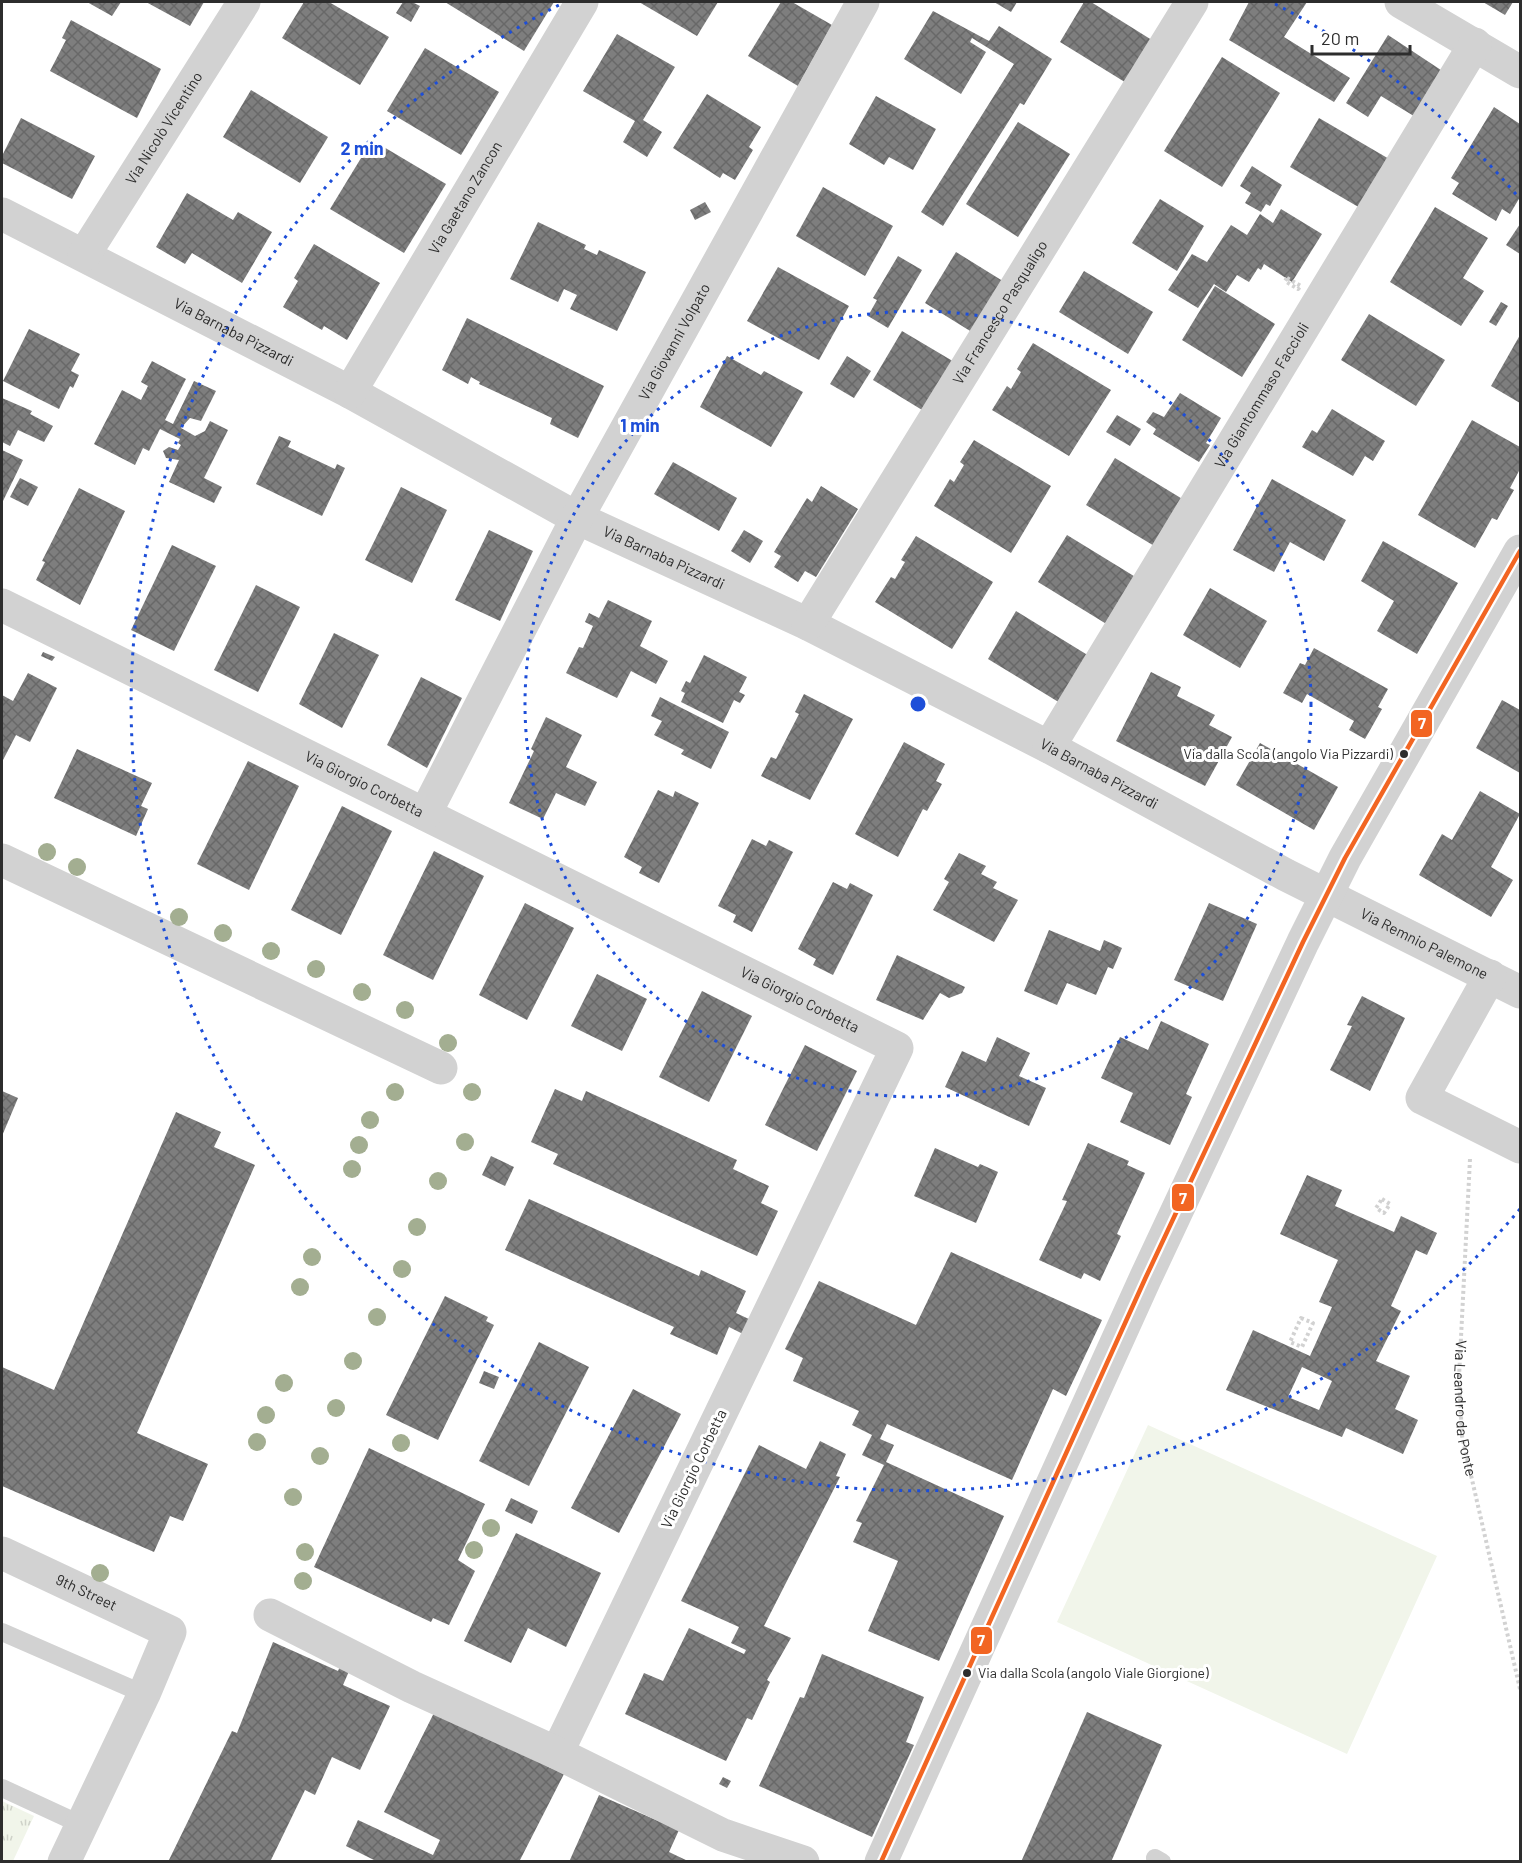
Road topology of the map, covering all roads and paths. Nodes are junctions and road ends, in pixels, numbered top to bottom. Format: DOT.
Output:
graph roads {
  1 [pos="244,2"];
  2 [pos="582,2"];
  3 [pos="863,2"];
  4 [pos="1192,2"];
  5 [pos="1401,2"];
  6 [pos="1474,44"];
  7 [pos="1521,72"];
  8 [pos="2,214"];
  9 [pos="84,255"];
  10 [pos="350,392"];
  11 [pos="577,518"];
  12 [pos="1521,551"];
  13 [pos="2,605"];
  14 [pos="808,624"];
  15 [pos="1050,747"];
  16 [pos="425,814"];
  17 [pos="2,860"];
  18 [pos="1326,896"];
  19 [pos="1490,976"];
  20 [pos="1521,992"];
  21 [pos="441,1068"];
  22 [pos="1472,1124"];
  23 [pos="1521,1147"];
  24 [pos="1302,1347"];
  25 [pos="2,1553"];
  26 [pos="270,1615"];
  27 [pos="2,1632"];
  28 [pos="1521,1689"];
  29 [pos="144,1694"];
  30 [pos="557,1753"];
  31 [pos="2,1788"];
  32 [pos="82,1825"];
  33 [pos="64,1862"];
  34 [pos="803,1862"];
  35 [pos="882,1862"];
  1 -- 9 [label="street, Via Nicolò Vicentino"];
  2 -- 10 [label="street, Via Gaetano Zancon"];
  3 -- 11 [label="street, Via Giovanni Volpato"];
  4 -- 14 [label="street, Via Francesco Pasqualigo"];
  5 -- 6 [label="street"];
  6 -- 7 [label="street"];
  6 -- 15 [label="street, Via Giantommaso Faccioli"];
  8 -- 9 [label="street, Via Barnaba Pizzardi"];
  9 -- 10 [label="street, Via Barnaba Pizzardi"];
  10 -- 11 [label="street, Via Barnaba Pizzardi"];
  11 -- 14 [label="street, Via Barnaba Pizzardi"];
  11 -- 16 [label="street, Via Giovanni Volpato"];
  12 -- 18 [label="street"];
  13 -- 16 [label="street, Via Giorgio Corbetta"];
  14 -- 15 [label="street, Via Barnaba Pizzardi"];
  15 -- 18 [label="street, Via Barnaba Pizzardi"];
  16 -- 30 [label="street, Via Giorgio Corbetta"];
  17 -- 21 [label="street"];
  18 -- 19 [label="street, Via Remnio Palemone"];
  18 -- 35 [label="street"];
  19 -- 20 [label="street, Via Remnio Palemone"];
  19 -- 22 [label="street"];
  22 -- 23 [label="street"];
  22 -- 28 [label="path, Via Leandro da Ponte"];
  24 -- 24 [label="path"];
  25 -- 29 [label="street, 9th Street"];
  26 -- 30 [label="street"];
  27 -- 29 [label="lane"];
  29 -- 32 [label="street"];
  30 -- 34 [label="street"];
  31 -- 32 [label="lane"];
  32 -- 33 [label="street"];
}
